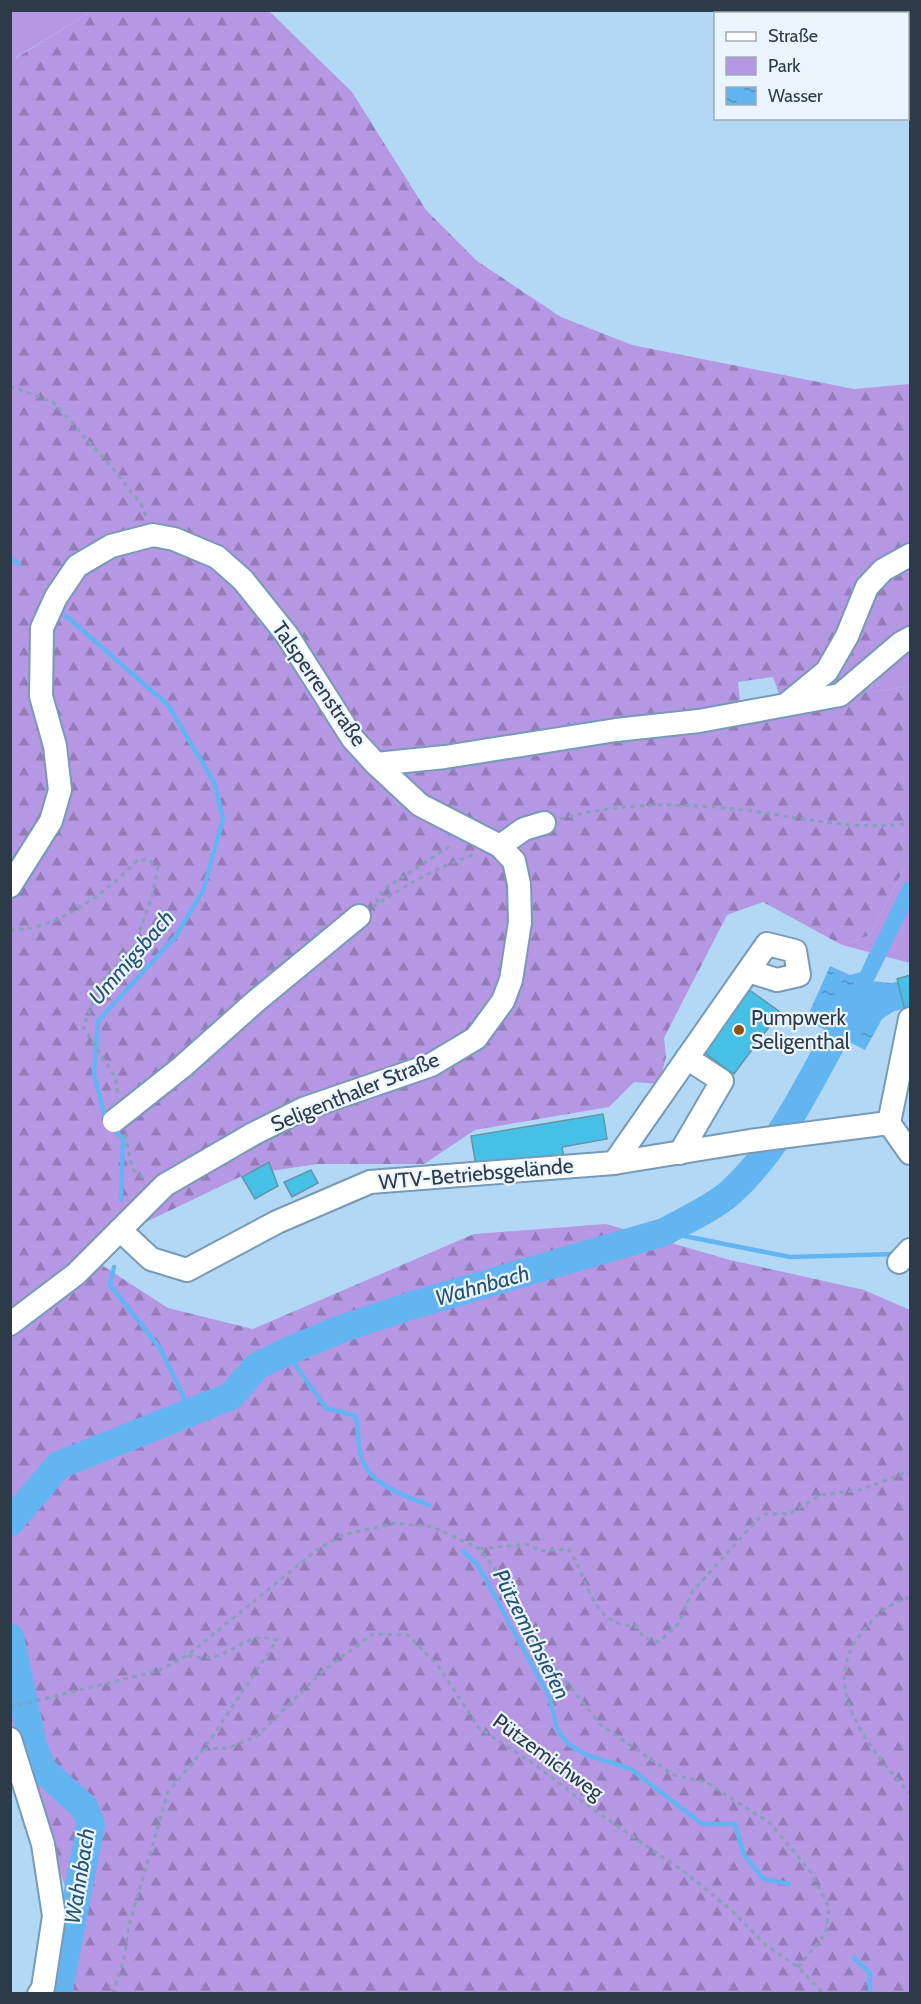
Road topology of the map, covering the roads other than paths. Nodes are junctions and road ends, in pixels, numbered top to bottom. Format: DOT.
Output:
graph roads {
  1 [pos="910,555"];
  2 [pos="910,638"];
  3 [pos="785,706"];
  4 [pos="376,764"];
  5 [pos="544,823"];
  6 [pos="500,846"];
  7 [pos="10,886"];
  8 [pos="359,916"];
  9 [pos="748,971"];
  10 [pos="910,1019"];
  11 [pos="687,1058"];
  12 [pos="889,1123"];
  13 [pos="119,1125"];
  14 [pos="680,1153"];
  15 [pos="910,1153"];
  16 [pos="614,1163"];
  17 [pos="120,1230"];
  18 [pos="10,1324"];
  19 [pos="10,1738"];
  20 [pos="39,1994"];
  1 -- 3 [label="street"];
  2 -- 3 [label="street, Talsperrenstraße"];
  3 -- 4 [label="street, Talsperrenstraße"];
  4 -- 6 [label="street, Seligenthaler Straße"];
  4 -- 7 [label="street, Talsperrenstraße"];
  5 -- 6 [label="street"];
  6 -- 17 [label="street, Seligenthaler Straße"];
  8 -- 13 [label="street, bridge"];
  9 -- 11 [label="street"];
  10 -- 12 [label="street"];
  11 -- 14 [label="street"];
  11 -- 16 [label="street"];
  12 -- 14 [label="street, WTV-Betriebsgelände"];
  12 -- 15 [label="street"];
  14 -- 16 [label="street, WTV-Betriebsgelände"];
  16 -- 17 [label="street, WTV-Betriebsgelände"];
  17 -- 18 [label="street, Seligenthaler Straße"];
  19 -- 20 [label="street"];
}
